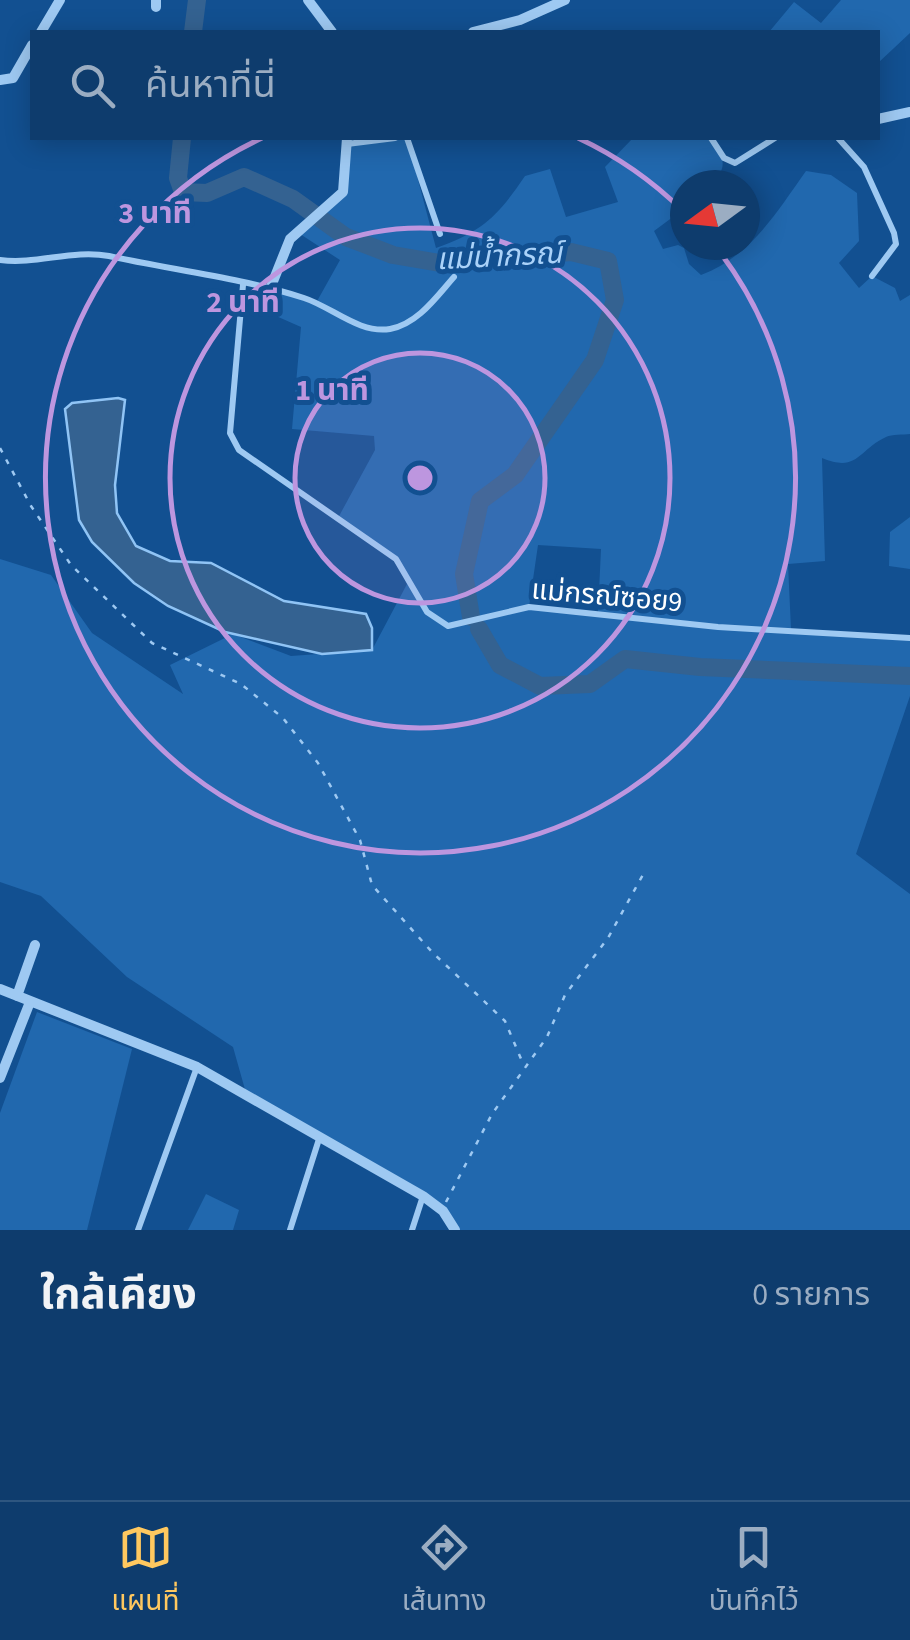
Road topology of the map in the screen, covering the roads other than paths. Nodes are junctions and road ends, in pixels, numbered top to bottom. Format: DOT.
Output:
graph roads {
  1 [pos="60,0"];
  2 [pos="308,0"];
  3 [pos="565,0"];
  4 [pos="42,30"];
  5 [pos="330,30"];
  6 [pos="481,30"];
  7 [pos="30,48"];
  8 [pos="0,80"];
  9 [pos="910,112"];
  10 [pos="880,119"];
  11 [pos="347,140"];
  12 [pos="408,140"];
  13 [pos="712,140"];
  14 [pos="772,140"];
  15 [pos="840,140"];
  16 [pos="440,234"];
  17 [pos="0,260"];
  18 [pos="454,276"];
  19 [pos="872,276"];
  20 [pos="243,285"];
  21 [pos="270,288"];
  22 [pos="910,638"];
  23 [pos="35,945"];
  24 [pos="0,989"];
  25 [pos="17,996"];
  26 [pos="30,1002"];
  27 [pos="198,1067"];
  28 [pos="0,1078"];
  29 [pos="321,1134"];
  30 [pos="424,1196"];
  31 [pos="138,1230"];
  32 [pos="290,1230"];
  33 [pos="412,1230"];
  34 [pos="454,1230"];
  1 -- 4 [label="street"];
  2 -- 5 [label="street"];
  3 -- 6 [label="street"];
  7 -- 8 [label="street"];
  9 -- 10 [label="street"];
  11 -- 21 [label="street"];
  12 -- 16 [label="lane"];
  13 -- 14 [label="lane"];
  15 -- 19 [label="lane"];
  17 -- 20 [label="lane"];
  18 -- 21 [label="lane"];
  20 -- 21 [label="lane"];
  20 -- 22 [label="lane, แม่กรณ์ซอย9"];
  23 -- 25 [label="street"];
  24 -- 25 [label="street"];
  25 -- 26 [label="street"];
  26 -- 27 [label="street"];
  26 -- 28 [label="street"];
  27 -- 29 [label="street"];
  27 -- 31 [label="lane"];
  29 -- 30 [label="street"];
  29 -- 32 [label="lane"];
  30 -- 33 [label="lane"];
  30 -- 34 [label="street"];
}
